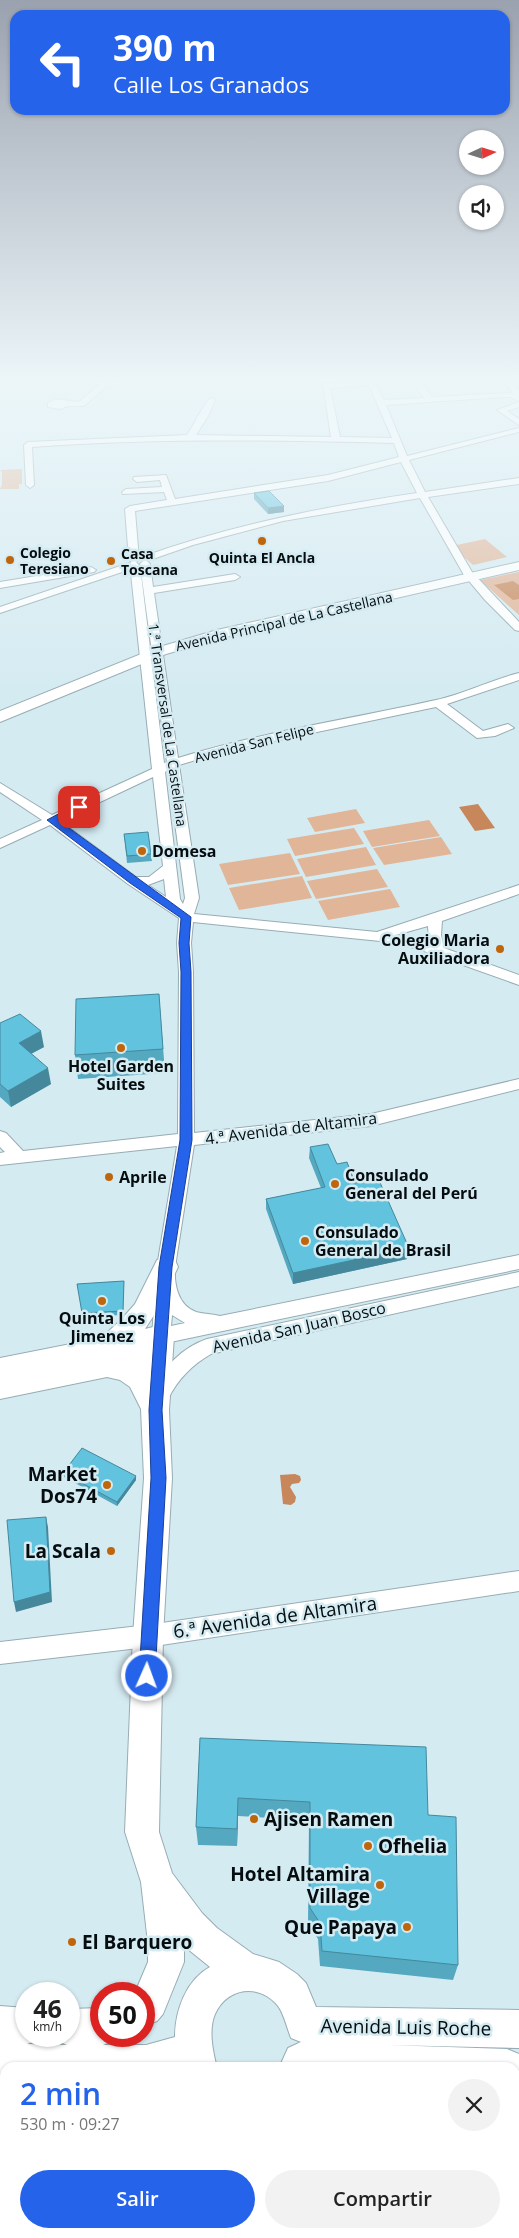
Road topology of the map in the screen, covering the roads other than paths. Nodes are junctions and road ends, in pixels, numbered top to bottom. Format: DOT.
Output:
graph roads {
  1 [pos="30,480"];
  2 [pos="164,480"];
  3 [pos="312,480"];
  4 [pos="416,480"];
  5 [pos="519,481"];
  6 [pos="30,485"];
  7 [pos="167,489"];
  8 [pos="126,492"];
  9 [pos="424,495"];
  10 [pos="172,502"];
  11 [pos="519,561"];
  12 [pos="138,562"];
  13 [pos="519,566"];
  14 [pos="470,575"];
  15 [pos="235,577"];
  16 [pos="39,578"];
  17 [pos="0,585"];
  18 [pos="149,590"];
  19 [pos="50,593"];
  20 [pos="0,610"];
  21 [pos="519,628"];
  22 [pos="152,651"];
  23 [pos="519,676"];
  24 [pos="438,703"];
  25 [pos="0,708"];
  26 [pos="0,717"];
  27 [pos="508,728"];
  28 [pos="174,763"];
  29 [pos="159,769"];
  30 [pos="0,787"];
  31 [pos="51,820"];
  32 [pos="0,844"];
  33 [pos="169,866"];
  34 [pos="133,881"];
  35 [pos="519,889"];
  36 [pos="186,917"];
  37 [pos="435,918"];
  38 [pos="376,935"];
  39 [pos="438,951"];
  40 [pos="519,980"];
  41 [pos="519,1084"];
  42 [pos="0,1137"];
  43 [pos="186,1140"];
  44 [pos="19,1158"];
  45 [pos="0,1159"];
  46 [pos="519,1262"];
  47 [pos="166,1267"];
  48 [pos="519,1279"];
  49 [pos="225,1323"];
  50 [pos="169,1342"];
  51 [pos="104,1357"];
  52 [pos="0,1369"];
  53 [pos="0,1388"];
  54 [pos="155,1410"];
  55 [pos="519,1581"];
  56 [pos="148,1636"];
  57 [pos="0,1653"];
  58 [pos="158,1882"];
  59 [pos="246,1971"];
  60 [pos="155,1989"];
  61 [pos="0,2025"];
  62 [pos="15,2026"];
  63 [pos="519,2029"];
  64 [pos="195,2059"];
  65 [pos="166,2062"];
  66 [pos="301,2062"];
  67 [pos="331,2062"];
  1 -- 6 [label="street"];
  2 -- 7 [label="street"];
  3 -- 10 [label="street"];
  4 -- 9 [label="street"];
  5 -- 9 [label="street"];
  7 -- 8 [label="street"];
  7 -- 10 [label="street"];
  9 -- 12 [label="street"];
  9 -- 14 [label="street"];
  10 -- 12 [label="street, 1.ª Transversal de La Castellana"];
  11 -- 14 [label="main road, Avenida Principal de La Castellana"];
  12 -- 16 [label="street"];
  12 -- 18 [label="street, 1.ª Transversal de La Castellana"];
  12 -- 19 [label="street"];
  12 -- 22 [label="street, 1.ª Transversal de La Castellana"];
  13 -- 14 [label="main road, Avenida Principal de La Castellana"];
  14 -- 21 [label="street"];
  14 -- 22 [label="main road, Avenida Principal de La Castellana"];
  15 -- 18 [label="street"];
  16 -- 17 [label="street"];
  16 -- 19 [label="street"];
  18 -- 22 [label="street, 1.ª Transversal de La Castellana"];
  19 -- 20 [label="street"];
  22 -- 25 [label="main road, Avenida Principal de La Castellana"];
  22 -- 26 [label="main road, Avenida Principal de La Castellana"];
  22 -- 28 [label="street, 1.ª Transversal de La Castellana"];
  22 -- 29 [label="street, 1.ª Transversal de La Castellana"];
  23 -- 24 [label="street, Avenida San Felipe"];
  24 -- 27 [label="street"];
  24 -- 28 [label="street, Avenida San Felipe"];
  28 -- 29 [label="street, Avenida San Felipe"];
  28 -- 36 [label="street, 1.ª Transversal de La Castellana"];
  29 -- 31 [label="street, Avenida San Felipe"];
  29 -- 33 [label="street, 1.ª Transversal de La Castellana"];
  30 -- 31 [label="street"];
  31 -- 32 [label="street, Avenida San Felipe"];
  31 -- 34 [label="street"];
  33 -- 34 [label="street"];
  33 -- 36 [label="street, 1.ª Transversal de La Castellana"];
  34 -- 36 [label="street"];
  35 -- 37 [label="street"];
  36 -- 38 [label="street"];
  36 -- 43 [label="street"];
  37 -- 38 [label="street"];
  37 -- 39 [label="street"];
  38 -- 39 [label="street"];
  39 -- 40 [label="street"];
  41 -- 43 [label="street, 4.ª Avenida de Altamira"];
  42 -- 44 [label="street"];
  43 -- 44 [label="street, 4.ª Avenida de Altamira"];
  43 -- 47 [label="street"];
  44 -- 45 [label="street, 4.ª Avenida de Altamira"];
  46 -- 49 [label="street, Avenida San Juan Bosco"];
  47 -- 49 [label="street, Avenida San Juan Bosco"];
  47 -- 50 [label="street"];
  47 -- 51 [label="main road"];
  48 -- 54 [label="street, Avenida San Juan Bosco"];
  49 -- 50 [label="street, Avenida San Juan Bosco"];
  50 -- 51 [label="main road, Avenida San Juan Bosco"];
  50 -- 54 [label="main road"];
  51 -- 52 [label="main road, Avenida San Juan Bosco"];
  51 -- 53 [label="main road, Avenida San Juan Bosco"];
  51 -- 54 [label="main road, Avenida San Juan Bosco"];
  54 -- 56 [label="main road"];
  55 -- 56 [label="street, 6.ª Avenida de Altamira"];
  56 -- 57 [label="street, 6.ª Avenida de Altamira"];
  56 -- 58 [label="main road"];
  58 -- 59 [label="main road"];
  58 -- 60 [label="main road"];
  59 -- 63 [label="main road, Avenida Luis Roche"];
  59 -- 64 [label="main road"];
  61 -- 62 [label="main road"];
  64 -- 65 [label="main road"];
  66 -- 67 [label="main road"];
}
